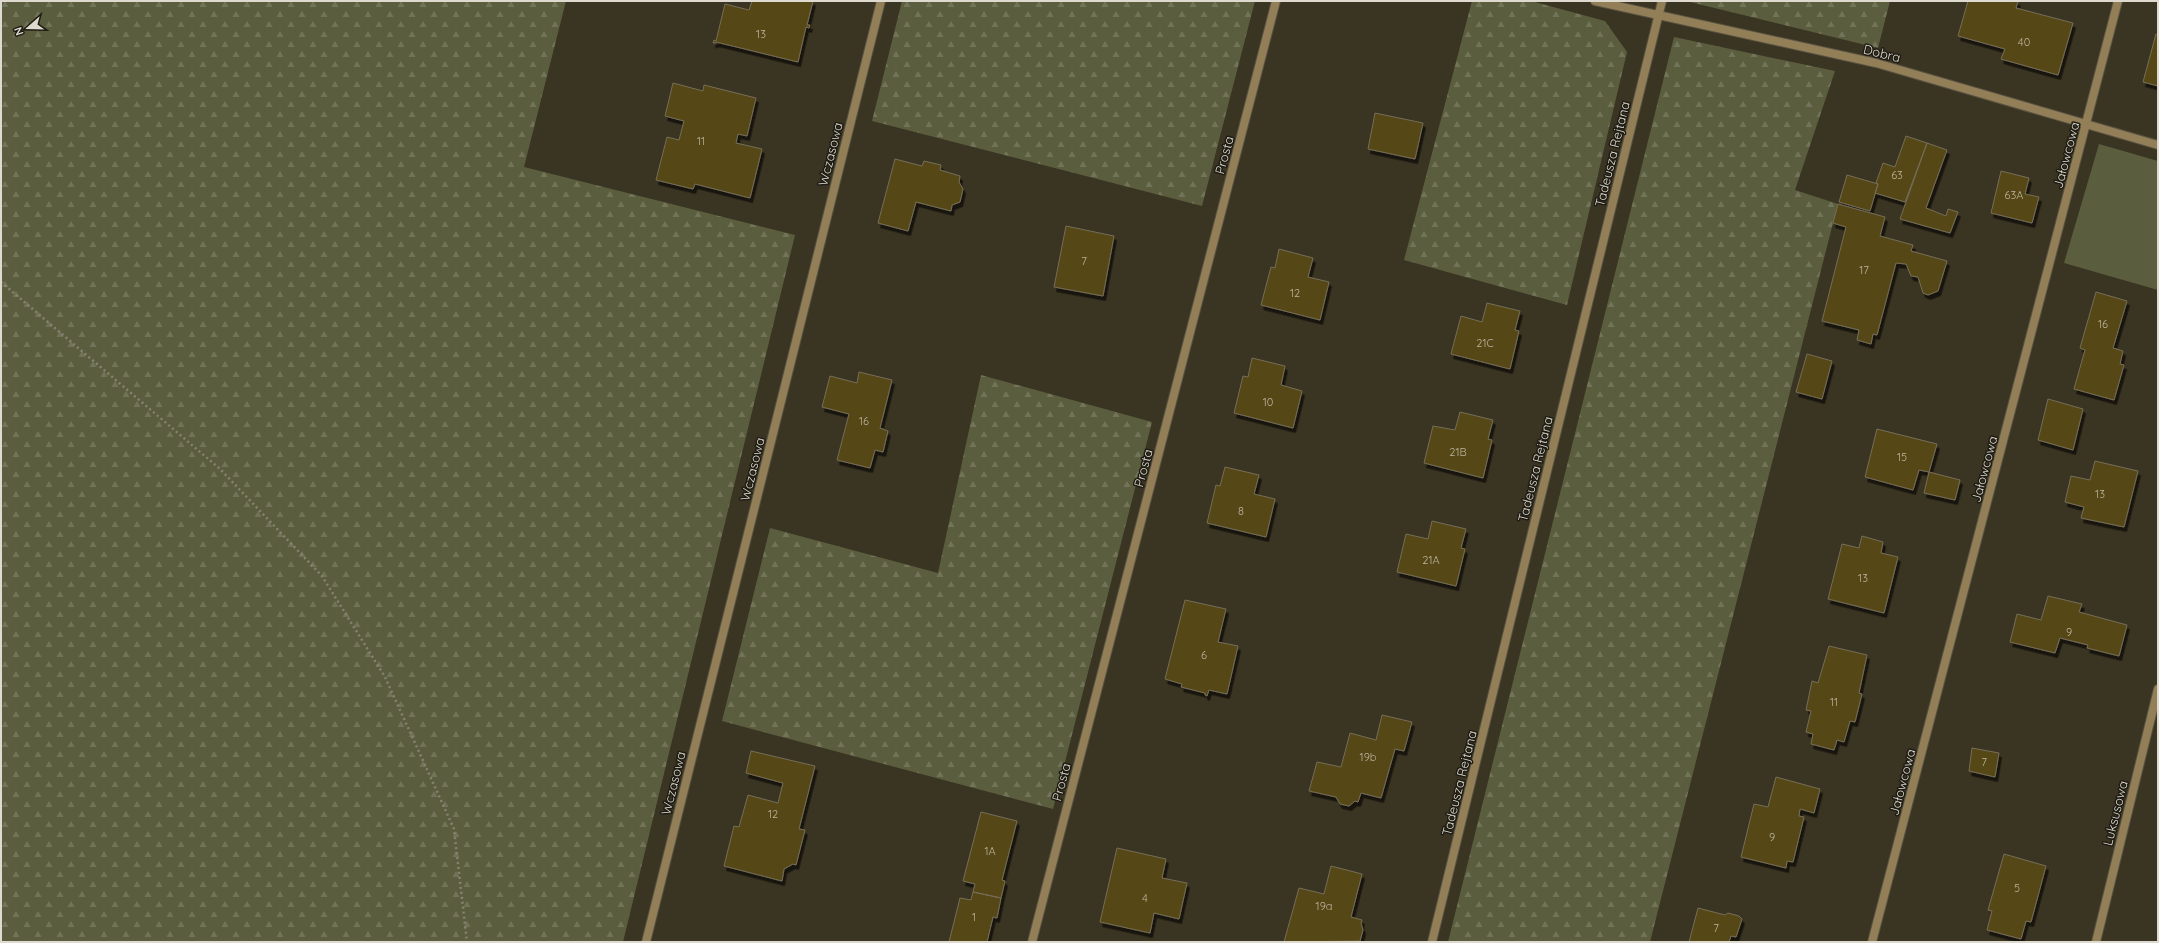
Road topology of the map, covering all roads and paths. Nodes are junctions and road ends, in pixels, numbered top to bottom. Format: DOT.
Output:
graph roads {
  1 [pos="881,1"];
  2 [pos="1276,1"];
  3 [pos="1595,1"];
  4 [pos="1662,1"];
  5 [pos="2118,1"];
  6 [pos="1658,14"];
  7 [pos="2087,124"];
  8 [pos="2158,145"];
  9 [pos="1,282"];
  10 [pos="2158,689"];
  11 [pos="467,942"];
  12 [pos="646,942"];
  13 [pos="1032,942"];
  14 [pos="1432,942"];
  15 [pos="1872,942"];
  16 [pos="2096,942"];
  1 -- 12 [label="street, Wczasowa"];
  2 -- 13 [label="street, Prosta"];
  3 -- 6 [label="street, Dobra"];
  4 -- 6 [label="street, Tadeusza Rejtana"];
  5 -- 7 [label="street, Jałowcowa"];
  6 -- 7 [label="street, Dobra"];
  6 -- 14 [label="street, Tadeusza Rejtana"];
  7 -- 8 [label="street, Dobra"];
  7 -- 15 [label="street, Jałowcowa"];
  9 -- 11 [label="path"];
  10 -- 16 [label="street, Luksusowa"];
}
